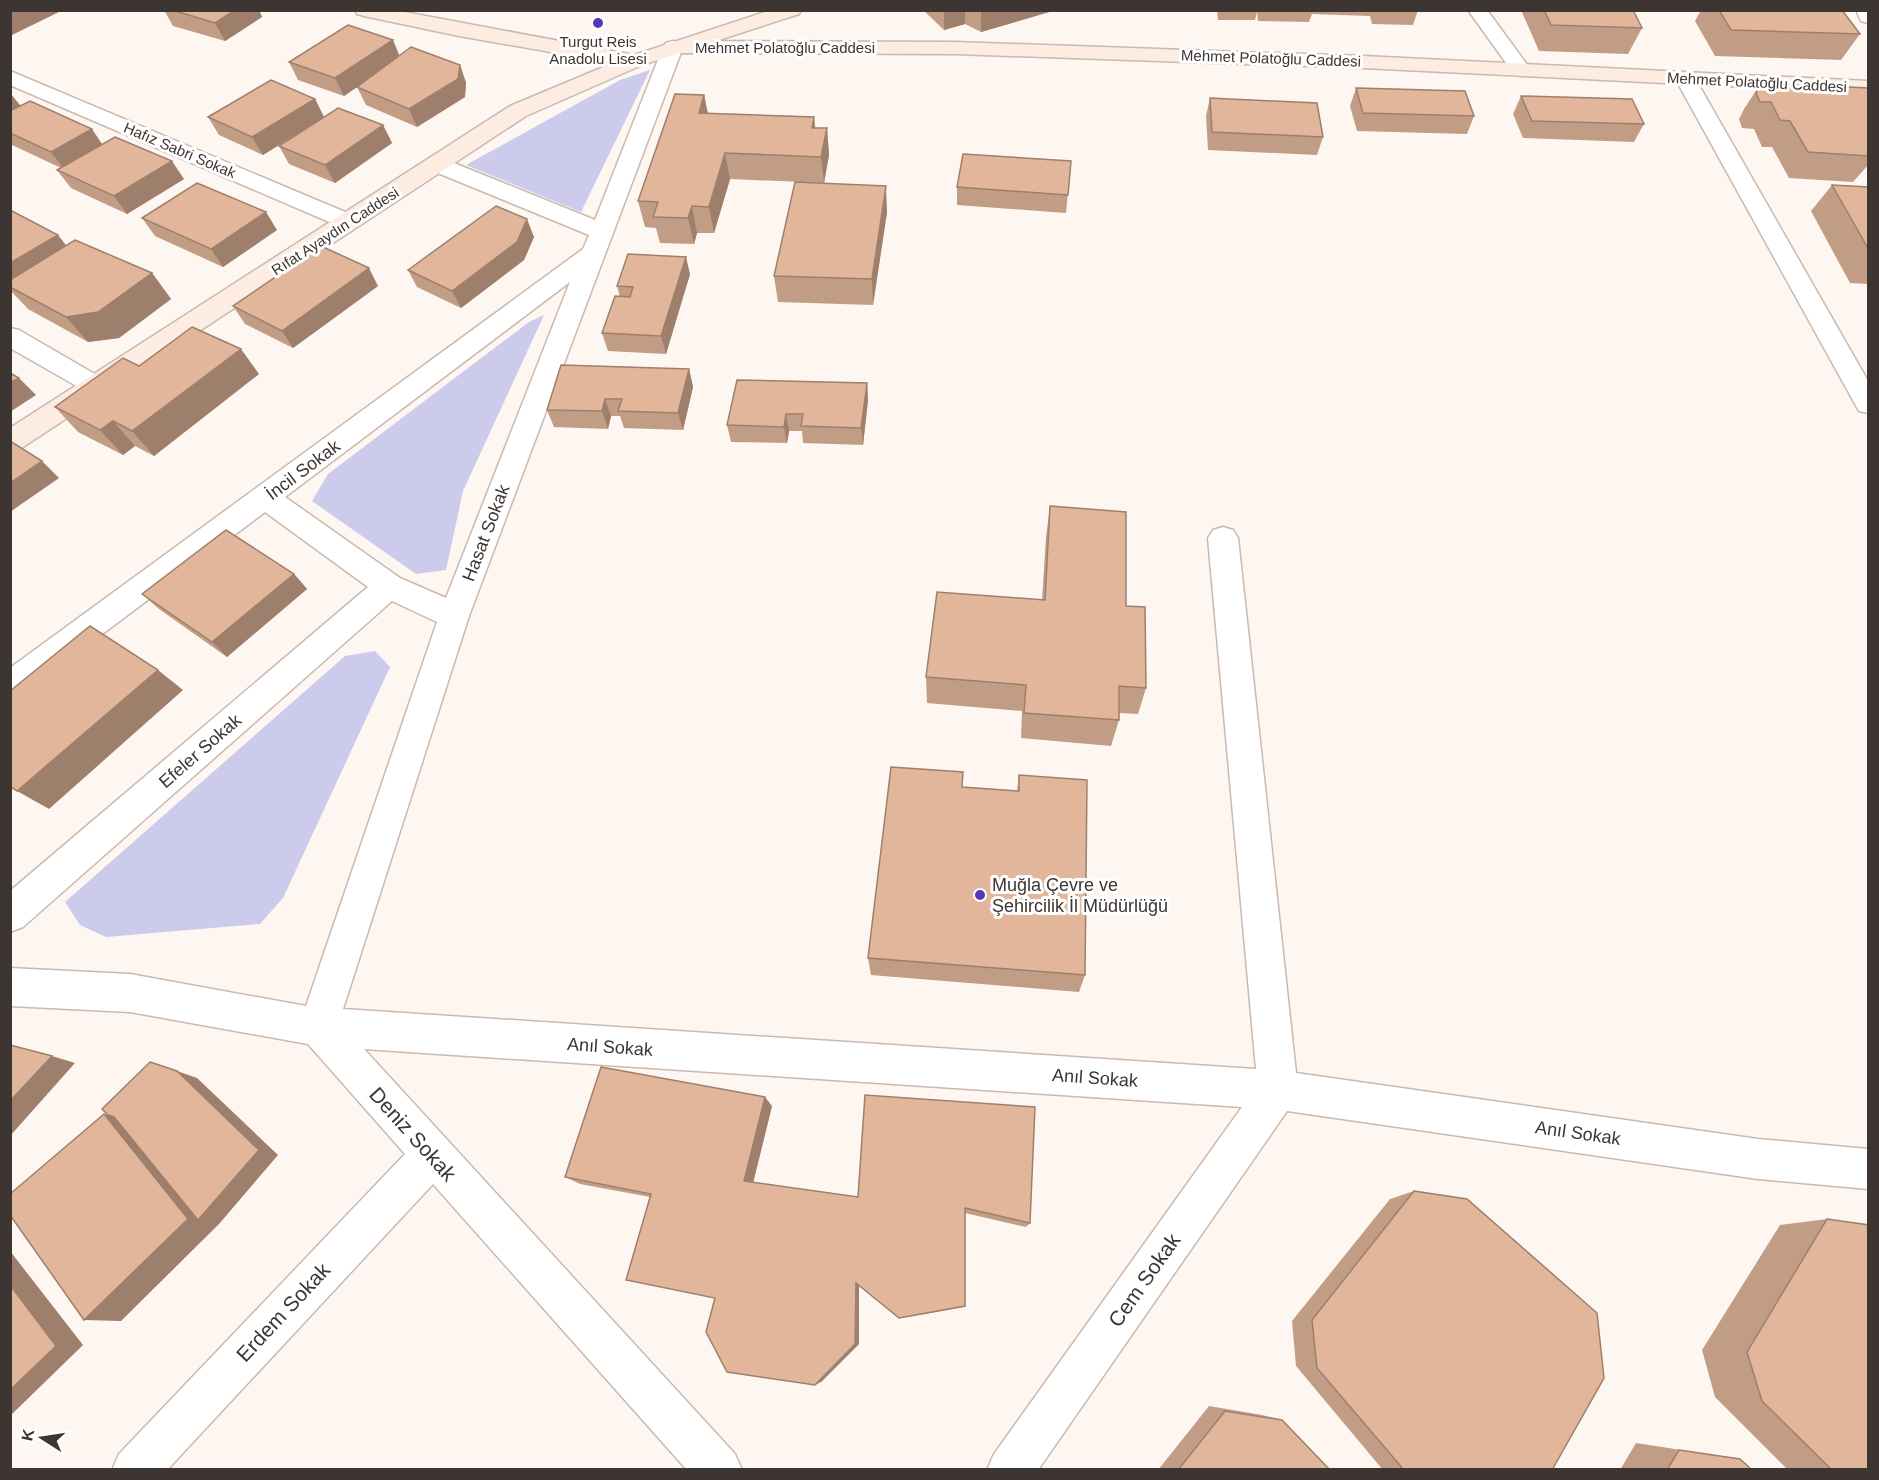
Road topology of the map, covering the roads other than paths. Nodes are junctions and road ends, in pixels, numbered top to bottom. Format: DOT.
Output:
graph roads {
  1 [pos="364,10"];
  2 [pos="792,10"];
  3 [pos="1477,10"];
  4 [pos="1865,10"];
  5 [pos="1869,17"];
  6 [pos="673,47"];
  7 [pos="635,61"];
  8 [pos="1521,70"];
  9 [pos="10,77"];
  10 [pos="1686,80"];
  11 [pos="1869,87"];
  12 [pos="436,164"];
  13 [pos="349,222"];
  14 [pos="599,242"];
  15 [pos="10,336"];
  16 [pos="1840,351"];
  17 [pos="1869,364"];
  18 [pos="96,386"];
  19 [pos="1869,404"];
  20 [pos="10,442"];
  21 [pos="265,498"];
  22 [pos="1223,538"];
  23 [pos="389,586"];
  24 [pos="454,616"];
  25 [pos="18,670"];
  26 [pos="10,915"];
  27 [pos="10,987"];
  28 [pos="318,1027"];
  29 [pos="1278,1090"];
  30 [pos="432,1155"];
  31 [pos="1869,1169"];
  32 [pos="135,1470"];
  33 [pos="719,1470"];
  34 [pos="1010,1470"];
  1 -- 7 [label="street"];
  2 -- 6 [label="street, Rıfat Ayaydın Caddesi"];
  3 -- 8 [label="street"];
  4 -- 5 [label="street"];
  6 -- 7 [label="street, Rıfat Ayaydın Caddesi"];
  6 -- 8 [label="street, Mehmet Polatoğlu Caddesi"];
  6 -- 14 [label="street, Hasat Sokak"];
  7 -- 12 [label="street, Rıfat Ayaydın Caddesi"];
  8 -- 10 [label="street, Mehmet Polatoğlu Caddesi"];
  9 -- 13 [label="street, Hafız Sabri Sokak"];
  10 -- 11 [label="street, Mehmet Polatoğlu Caddesi"];
  10 -- 16 [label="street"];
  12 -- 13 [label="street, Rıfat Ayaydın Caddesi"];
  12 -- 14 [label="street"];
  13 -- 18 [label="street, Rıfat Ayaydın Caddesi"];
  14 -- 21 [label="street, İncil Sokak"];
  14 -- 24 [label="street, Hasat Sokak"];
  15 -- 18 [label="street"];
  16 -- 17 [label="street"];
  16 -- 19 [label="street"];
  18 -- 20 [label="street, Rıfat Ayaydın Caddesi"];
  21 -- 23 [label="street"];
  21 -- 25 [label="street, İncil Sokak"];
  22 -- 29 [label="street"];
  23 -- 24 [label="street"];
  23 -- 26 [label="street, Efeler Sokak"];
  24 -- 28 [label="street, Hasat Sokak"];
  27 -- 28 [label="street"];
  28 -- 29 [label="street, Anıl Sokak"];
  28 -- 30 [label="street, Deniz Sokak"];
  29 -- 31 [label="street, Anıl Sokak"];
  29 -- 34 [label="street, Cem Sokak"];
  30 -- 32 [label="street, Erdem Sokak"];
  30 -- 33 [label="street, Deniz Sokak"];
}
